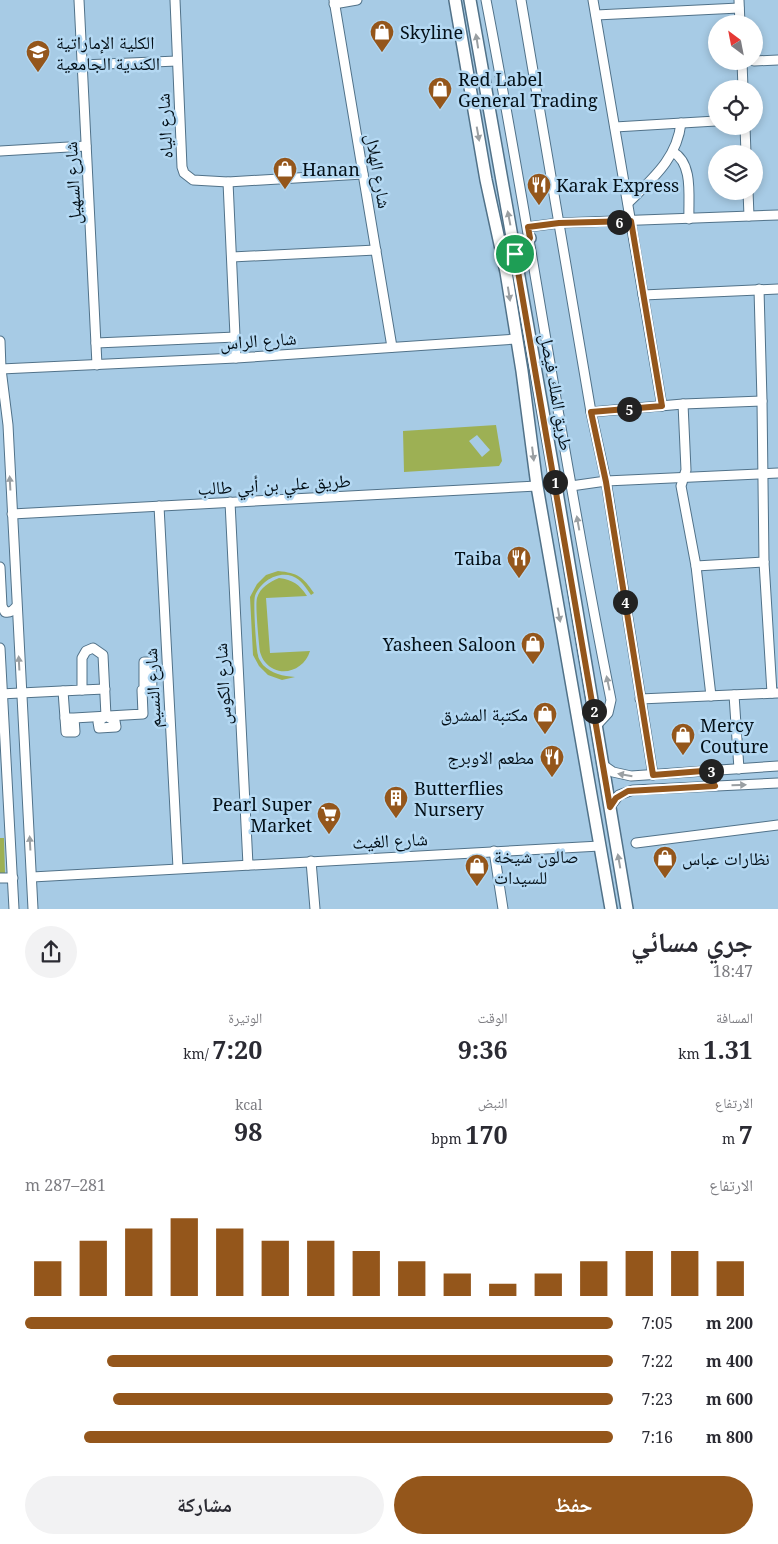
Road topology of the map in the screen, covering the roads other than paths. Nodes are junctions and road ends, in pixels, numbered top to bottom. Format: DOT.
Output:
graph roads {
  1 [pos="79,0"];
  2 [pos="174,0"];
  3 [pos="357,0"];
  4 [pos="455,0"];
  5 [pos="470,0"];
  6 [pos="486,0"];
  7 [pos="520,0"];
  8 [pos="593,0"];
  9 [pos="334,2"];
  10 [pos="739,4"];
  11 [pos="596,15"];
  12 [pos="778,60"];
  13 [pos="177,61"];
  14 [pos="763,61"];
  15 [pos="82,65"];
  16 [pos="708,121"];
  17 [pos="681,123"];
  18 [pos="615,127"];
  19 [pos="86,146"];
  20 [pos="0,151"];
  21 [pos="673,152"];
  22 [pos="363,174"];
  23 [pos="228,182"];
  24 [pos="748,200"];
  25 [pos="628,203"];
  26 [pos="749,216"];
  27 [pos="778,216"];
  28 [pos="688,219"];
  29 [pos="631,221"];
  30 [pos="559,223"];
  31 [pos="529,233"];
  32 [pos="376,250"];
  33 [pos="515,254"];
  34 [pos="232,257"];
  35 [pos="759,289"];
  36 [pos="778,289"];
  37 [pos="643,295"];
  38 [pos="236,337"];
  39 [pos="516,339"];
  40 [pos="0,341"];
  41 [pos="96,343"];
  42 [pos="392,348"];
  43 [pos="236,358"];
  44 [pos="97,365"];
  45 [pos="1,370"];
  46 [pos="762,401"];
  47 [pos="683,404"];
  48 [pos="662,406"];
  49 [pos="591,412"];
  50 [pos="553,468"];
  51 [pos="763,474"];
  52 [pos="778,474"];
  53 [pos="682,478"];
  54 [pos="606,482"];
  55 [pos="537,486"];
  56 [pos="571,486"];
  57 [pos="230,502"];
  58 [pos="159,506"];
  59 [pos="12,514"];
  60 [pos="764,562"];
  61 [pos="696,566"];
  62 [pos="0,567"];
  63 [pos="16,607"];
  64 [pos="0,648"];
  65 [pos="105,689"];
  66 [pos="82,690"];
  67 [pos="144,690"];
  68 [pos="63,691"];
  69 [pos="21,692"];
  70 [pos="775,693"];
  71 [pos="1,694"];
  72 [pos="734,695"];
  73 [pos="711,696"];
  74 [pos="640,699"];
  75 [pos="106,716"];
  76 [pos="596,726"];
  77 [pos="2,743"];
  78 [pos="603,765"];
  79 [pos="778,766"];
  80 [pos="739,768"];
  81 [pos="715,770"];
  82 [pos="653,775"];
  83 [pos="778,783"];
  84 [pos="715,786"];
  85 [pos="610,807"];
  86 [pos="778,825"];
  87 [pos="0,834"];
  88 [pos="10,834"];
  89 [pos="636,843"];
  90 [pos="600,846"];
  91 [pos="494,851"];
  92 [pos="311,861"];
  93 [pos="248,865"];
  94 [pos="178,868"];
  95 [pos="32,876"];
  96 [pos="0,878"];
  97 [pos="13,878"];
  98 [pos="14,909"];
  99 [pos="33,909"];
  100 [pos="315,909"];
  101 [pos="503,909"];
  102 [pos="610,909"];
  103 [pos="628,909"];
  1 -- 15 [label="street, شارع السهيل"];
  2 -- 13 [label="street, شارع الياه"];
  3 -- 9 [label="street"];
  4 -- 39 [label="main road, طريق الملك فيصل, one-way"];
  33 -- 5 [label="main road, طريق الملك فيصل, one-way"];
  6 -- 31 [label="street"];
  7 -- 30 [label="street"];
  8 -- 11 [label="street"];
  9 -- 22 [label="street, شارع الهلال"];
  10 -- 11 [label="street"];
  11 -- 18 [label="street"];
  12 -- 14 [label="street"];
  13 -- 15 [label="street"];
  13 -- 23 [label="street, شارع الياه"];
  15 -- 19 [label="street, شارع السهيل"];
  16 -- 17 [label="street"];
  17 -- 18 [label="street"];
  17 -- 21 [label="street"];
  18 -- 25 [label="street"];
  19 -- 20 [label="street"];
  19 -- 41 [label="street, شارع السهيل"];
  21 -- 25 [label="street"];
  21 -- 28 [label="street"];
  22 -- 23 [label="street, شارع الياه"];
  22 -- 32 [label="street, شارع الهلال"];
  23 -- 34 [label="street"];
  24 -- 26 [label="street"];
  25 -- 29 [label="street"];
  26 -- 27 [label="street"];
  26 -- 28 [label="street"];
  28 -- 29 [label="street"];
  29 -- 30 [label="street"];
  29 -- 37 [label="street"];
  30 -- 31 [label="street"];
  30 -- 49 [label="street"];
  31 -- 33 [label="main road"];
  31 -- 56 [label="street"];
  32 -- 34 [label="street"];
  32 -- 42 [label="street, شارع الهلال"];
  33 -- 50 [label="main road, طريق الملك فيصل"];
  34 -- 38 [label="street"];
  35 -- 36 [label="street"];
  35 -- 37 [label="street"];
  35 -- 46 [label="street"];
  37 -- 48 [label="street"];
  38 -- 41 [label="street"];
  38 -- 43 [label="street"];
  39 -- 42 [label="street, شارع الراس"];
  39 -- 50 [label="main road"];
  39 -- 55 [label="main road, طريق الملك فيصل, one-way"];
  40 -- 45 [label="street"];
  41 -- 44 [label="street, شارع السهيل"];
  42 -- 43 [label="street, شارع الراس"];
  43 -- 44 [label="street, شارع الراس"];
  44 -- 45 [label="street, شارع الراس"];
  59 -- 45 [label="street, one-way"];
  46 -- 47 [label="street"];
  46 -- 51 [label="street"];
  47 -- 48 [label="street"];
  47 -- 53 [label="street"];
  48 -- 49 [label="street"];
  49 -- 54 [label="street"];
  50 -- 76 [label="main road, طريق الملك فيصل"];
  51 -- 52 [label="street"];
  51 -- 53 [label="street"];
  51 -- 60 [label="street"];
  53 -- 54 [label="street"];
  53 -- 61 [label="street"];
  54 -- 56 [label="street"];
  54 -- 74 [label="street"];
  55 -- 57 [label="street, طريق علي بن أبي طالب"];
  55 -- 90 [label="main road, طريق الملك فيصل, one-way"];
  76 -- 56 [label="street, one-way"];
  57 -- 58 [label="street, طريق علي بن أبي طالب"];
  57 -- 93 [label="street, شارع الكوس"];
  58 -- 59 [label="street, طريق علي بن أبي طالب"];
  58 -- 94 [label="street, شارع النسيم"];
  59 -- 63 [label="street"];
  60 -- 61 [label="street"];
  60 -- 70 [label="street"];
  61 -- 73 [label="street"];
  62 -- 63 [label="street"];
  69 -- 63 [label="street, one-way"];
  64 -- 71 [label="street"];
  65 -- 66 [label="street"];
  65 -- 66 [label="street"];
  65 -- 75 [label="street"];
  66 -- 68 [label="street"];
  67 -- 75 [label="street"];
  68 -- 69 [label="street"];
  68 -- 75 [label="street"];
  69 -- 71 [label="street"];
  95 -- 69 [label="street, one-way"];
  70 -- 72 [label="street"];
  71 -- 77 [label="street"];
  72 -- 73 [label="street"];
  72 -- 80 [label="street"];
  73 -- 74 [label="street"];
  74 -- 82 [label="street"];
  76 -- 78 [label="main road, طريق الملك فيصل"];
  77 -- 88 [label="street"];
  82 -- 78 [label="street, one-way"];
  78 -- 85 [label="main road, طريق الملك فيصل"];
  79 -- 80 [label="street"];
  80 -- 81 [label="street"];
  81 -- 82 [label="street"];
  81 -- 84 [label="street"];
  84 -- 83 [label="street, one-way"];
  84 -- 85 [label="street"];
  103 -- 85 [label="main road, طريق الملك فيصل, one-way"];
  86 -- 89 [label="street"];
  87 -- 88 [label="street"];
  88 -- 97 [label="street"];
  90 -- 91 [label="street, شارع الغيث"];
  90 -- 102 [label="main road, طريق الملك فيصل"];
  91 -- 92 [label="street, شارع الغيث"];
  91 -- 101 [label="street"];
  92 -- 93 [label="street, شارع الغيث"];
  92 -- 100 [label="street"];
  93 -- 94 [label="street, شارع الغيث"];
  94 -- 95 [label="street, شارع الغيث"];
  95 -- 99 [label="street"];
  96 -- 97 [label="street"];
  97 -- 98 [label="street"];
}
